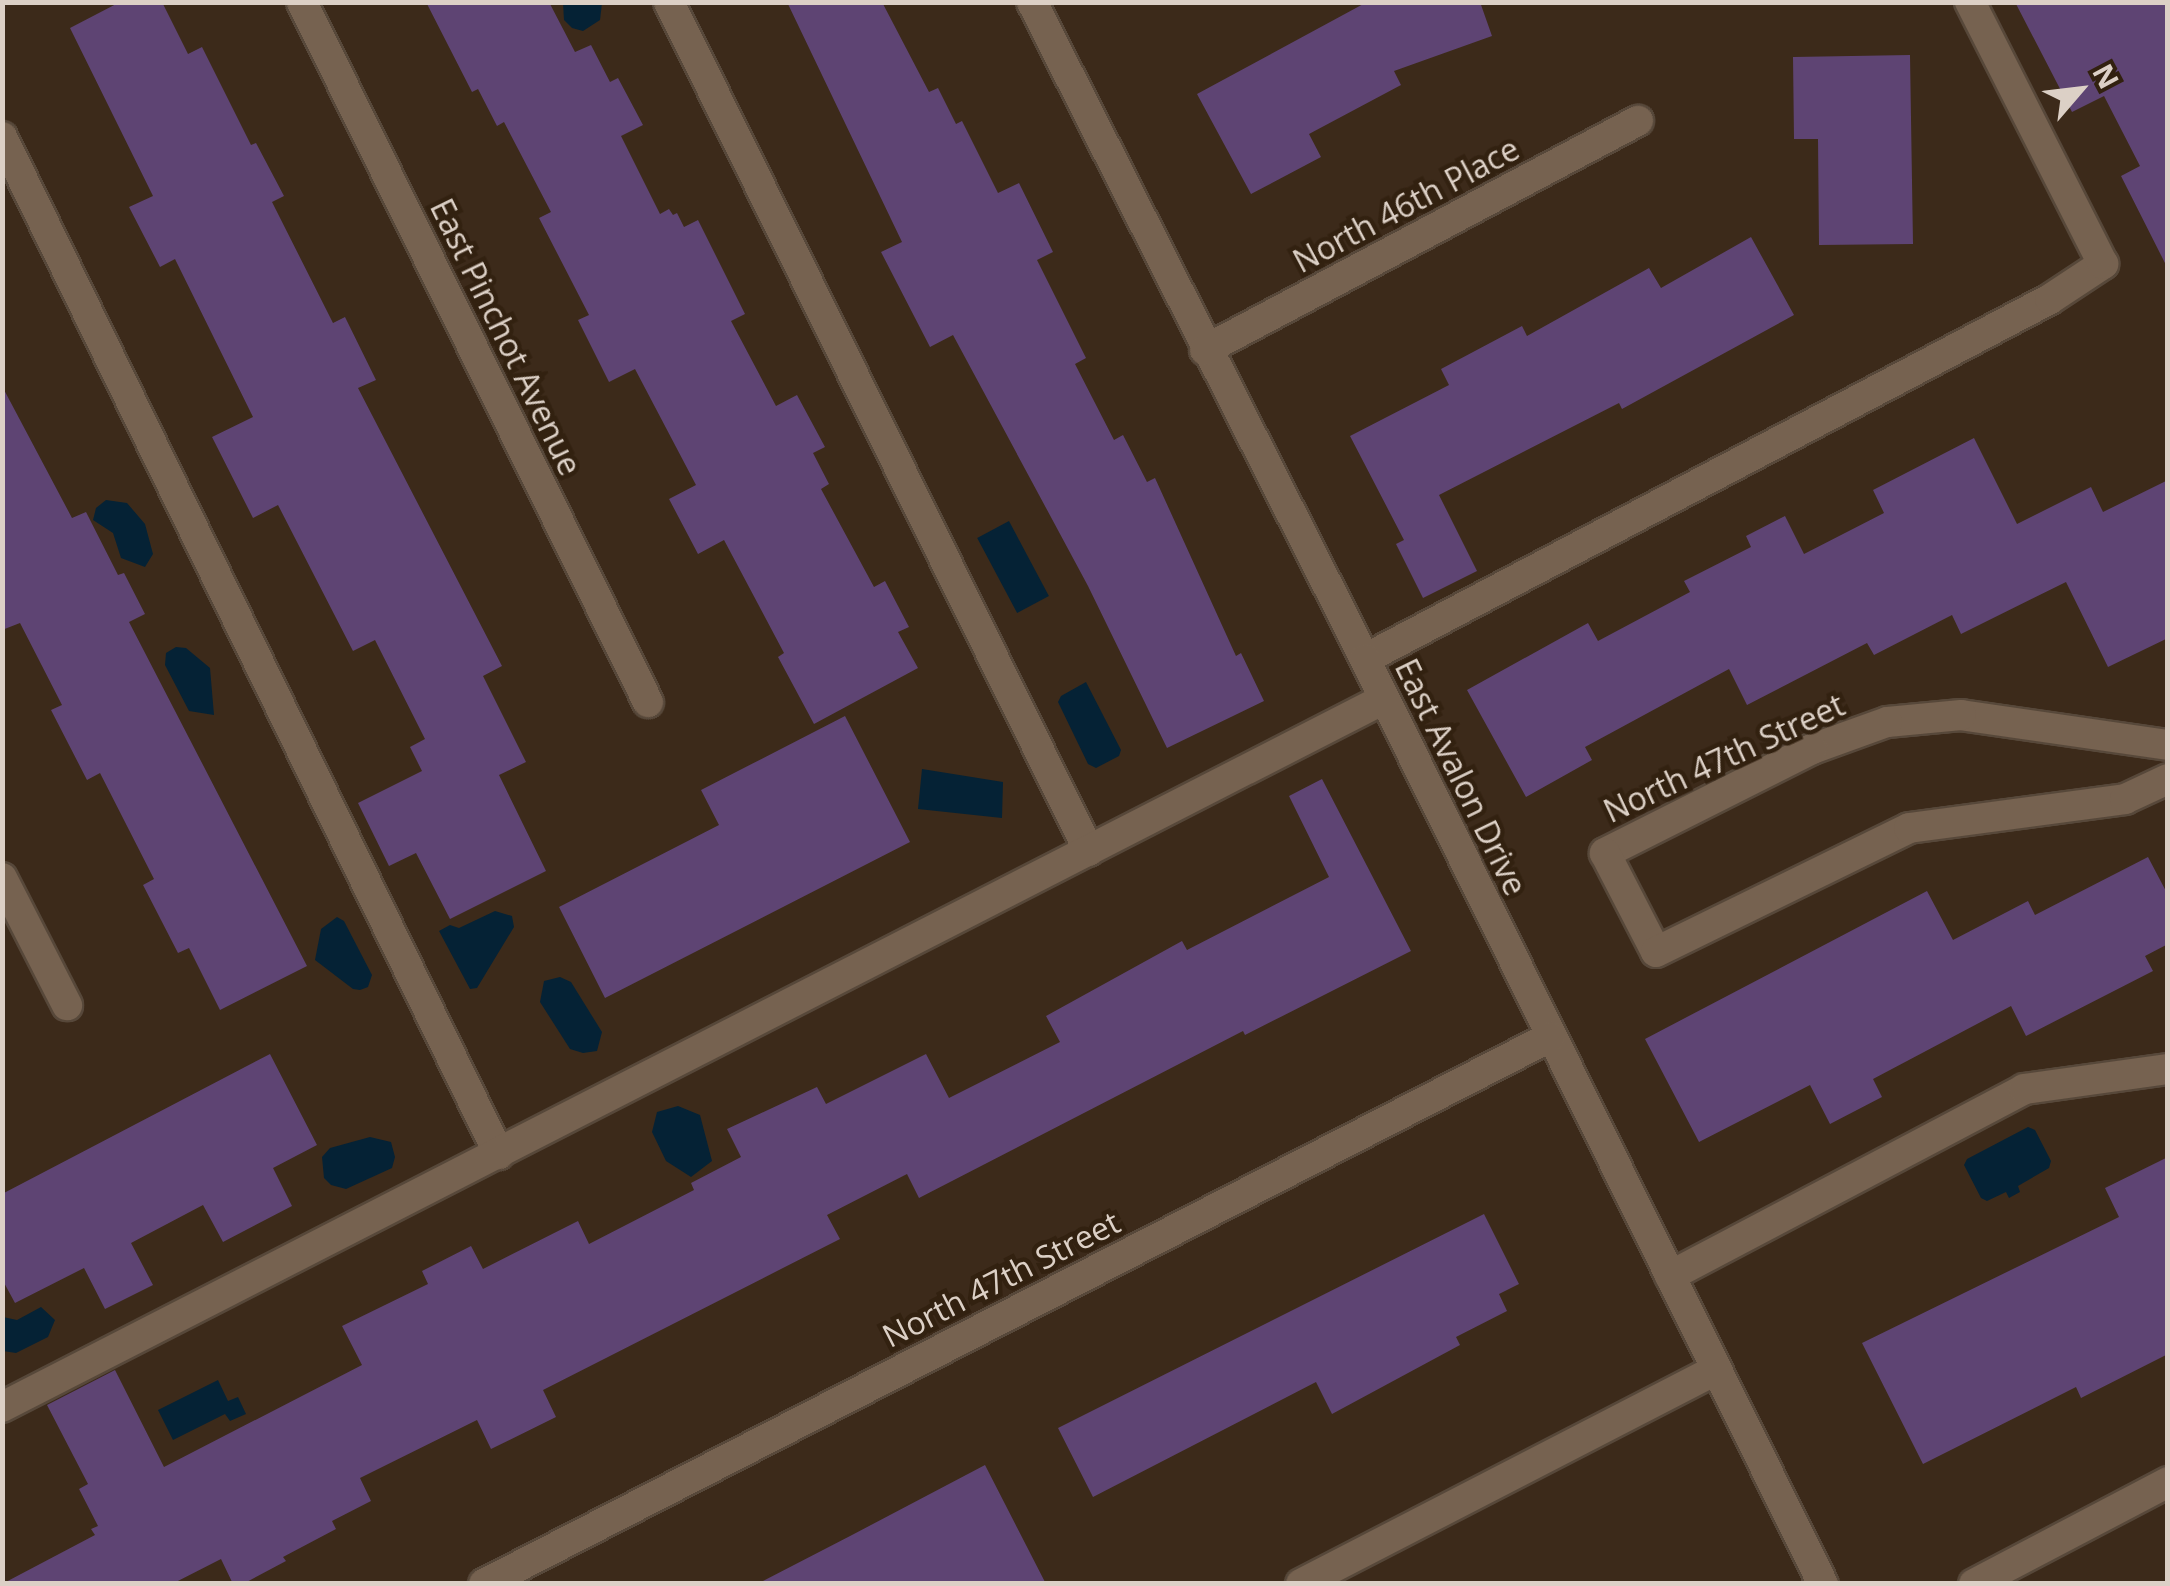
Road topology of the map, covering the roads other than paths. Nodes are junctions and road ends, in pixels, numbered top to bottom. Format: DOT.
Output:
graph roads {
  1 [pos="302,2"];
  2 [pos="669,2"];
  3 [pos="1032,2"];
  4 [pos="1970,2"];
  5 [pos="1638,121"];
  6 [pos="2,137"];
  7 [pos="1205,350"];
  8 [pos="1365,660"];
  9 [pos="1384,699"];
  10 [pos="648,702"];
  11 [pos="2168,745"];
  12 [pos="2168,779"];
  13 [pos="1089,851"];
  14 [pos="2,878"];
  15 [pos="67,1005"];
  16 [pos="1550,1037"];
  17 [pos="2168,1069"];
  18 [pos="499,1154"];
  19 [pos="1670,1276"];
  20 [pos="1716,1370"];
  21 [pos="2,1407"];
  22 [pos="2168,1482"];
  23 [pos="484,1584"];
  24 [pos="1301,1584"];
  25 [pos="1822,1584"];
  26 [pos="1974,1584"];
  1 -- 10 [label="street, East Pinchot Avenue"];
  2 -- 13 [label="street"];
  3 -- 7 [label="street, East Avalon Drive"];
  4 -- 8 [label="street"];
  5 -- 7 [label="street, North 46th Place"];
  6 -- 18 [label="street"];
  7 -- 8 [label="street, East Avalon Drive"];
  8 -- 9 [label="street, East Avalon Drive"];
  9 -- 13 [label="street"];
  9 -- 16 [label="street, East Avalon Drive"];
  11 -- 12 [label="street, North 47th Street"];
  13 -- 18 [label="street"];
  14 -- 15 [label="street"];
  16 -- 19 [label="street, East Avalon Drive"];
  16 -- 23 [label="street, North 47th Street"];
  17 -- 19 [label="street"];
  18 -- 21 [label="street"];
  19 -- 20 [label="street, East Avalon Drive"];
  20 -- 24 [label="street"];
  20 -- 25 [label="street, East Avalon Drive"];
  22 -- 26 [label="street"];
}
